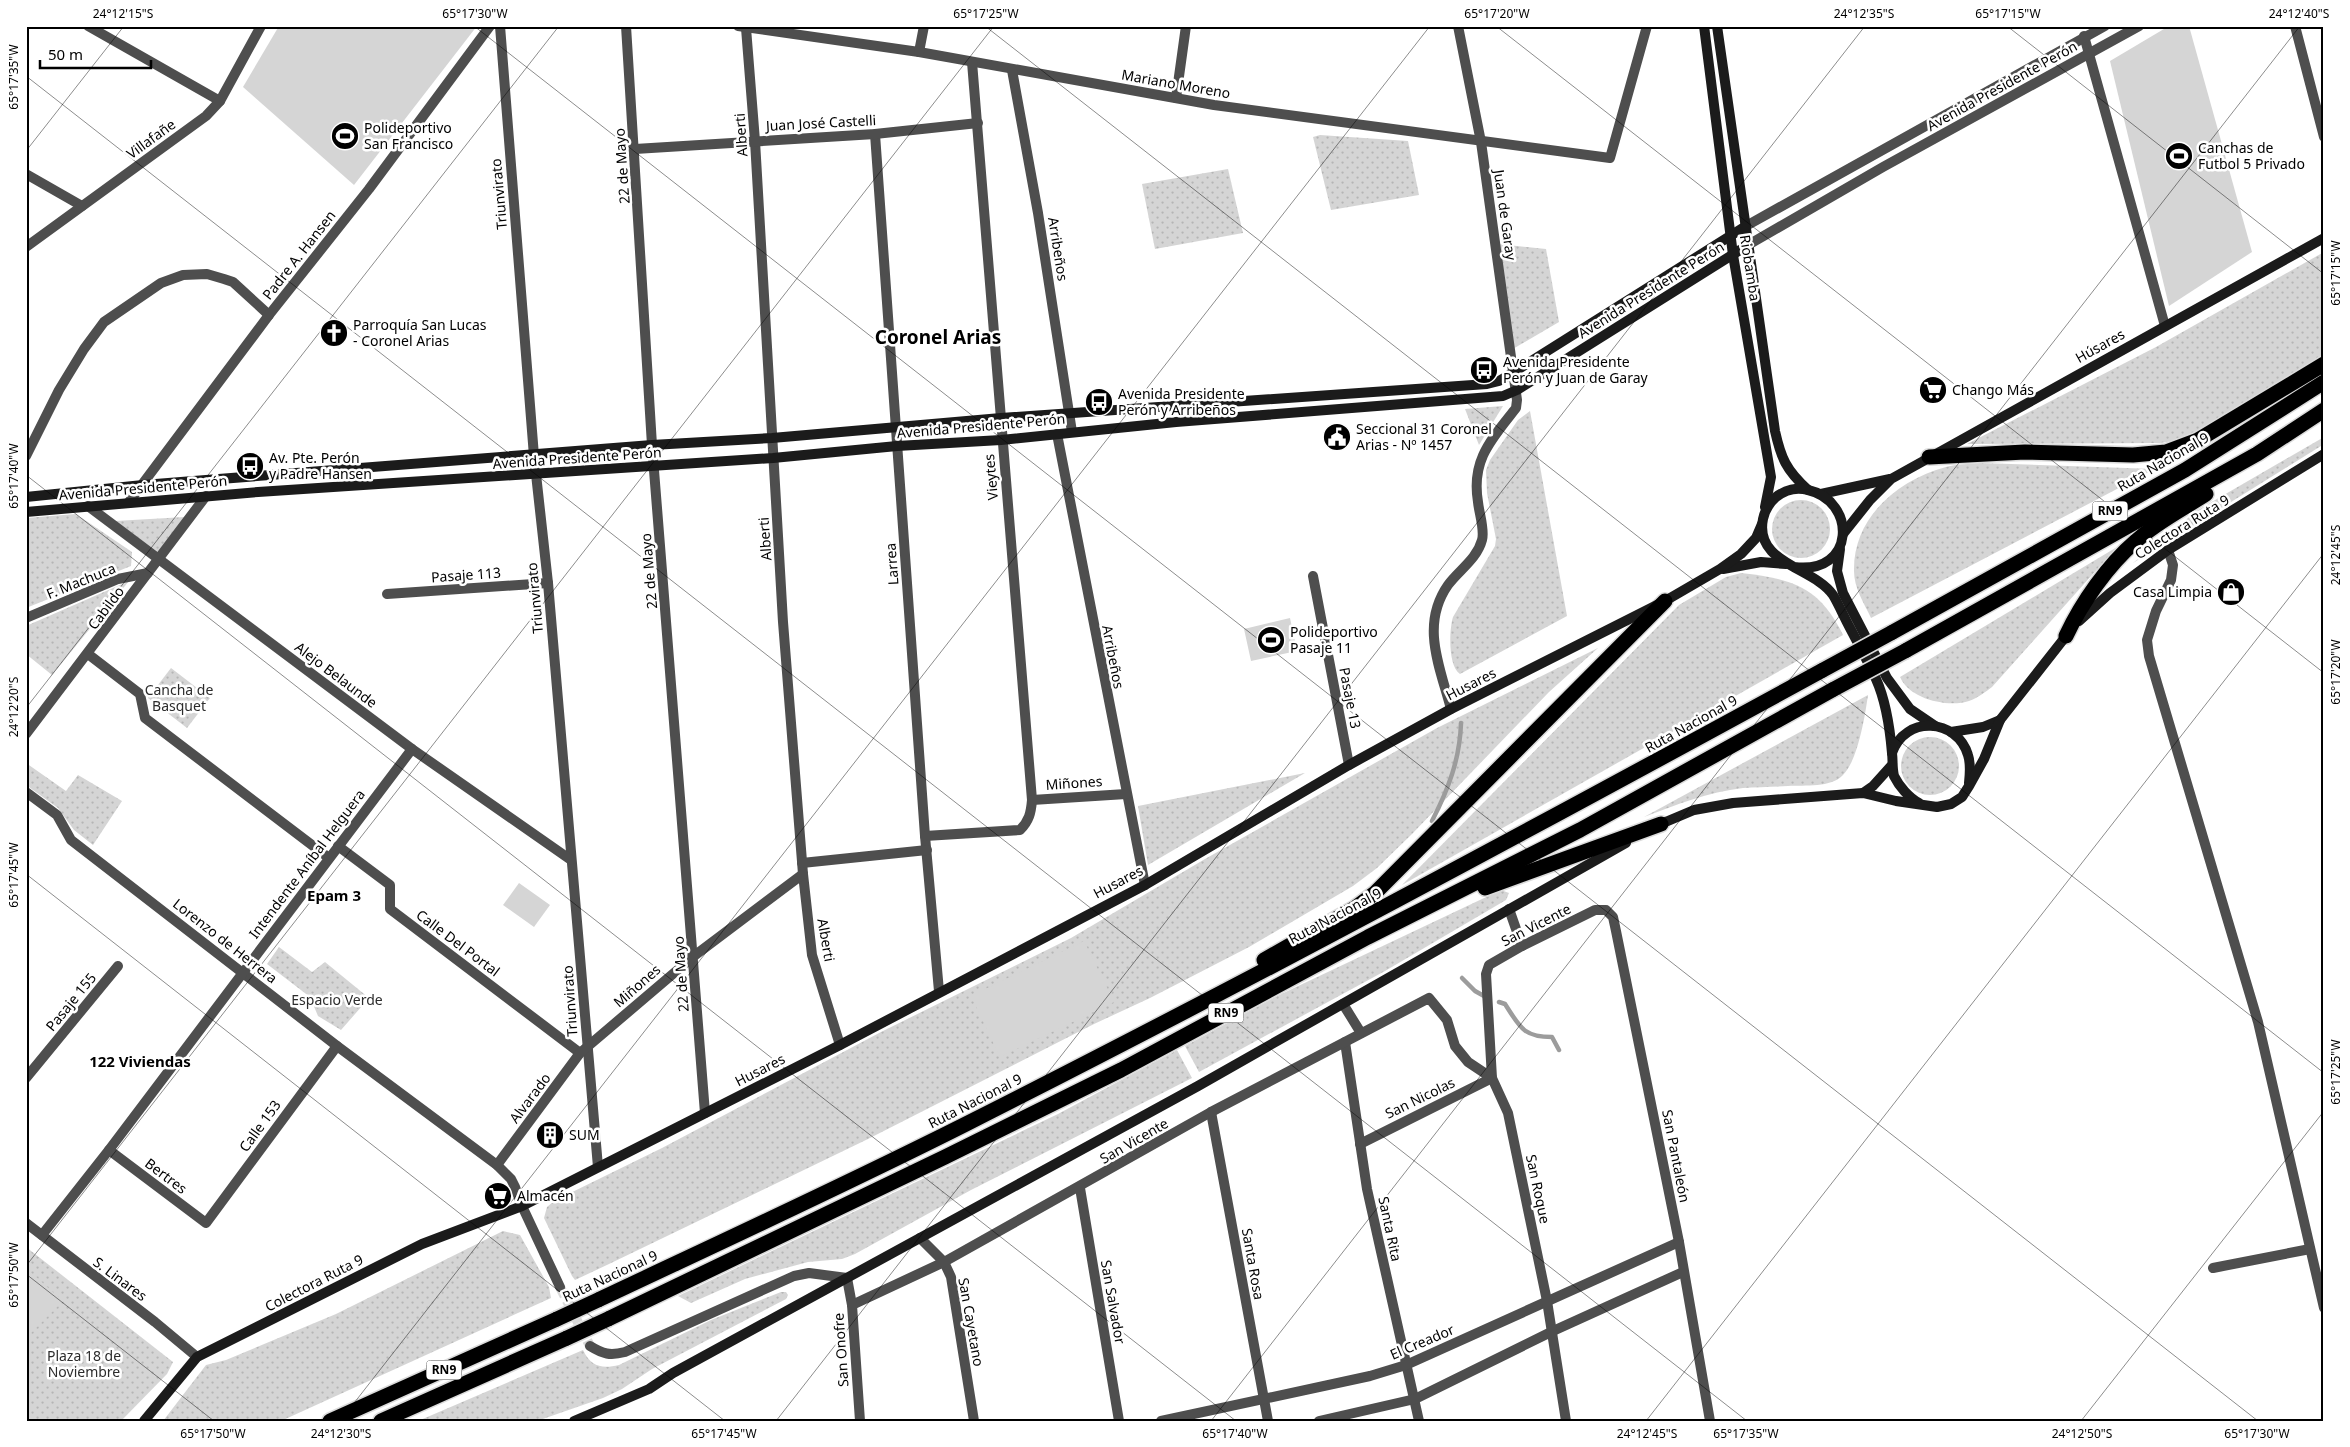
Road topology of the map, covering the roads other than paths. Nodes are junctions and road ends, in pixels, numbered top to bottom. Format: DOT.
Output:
graph roads {
  1 [pos="88,26"];
  2 [pos="262,26"];
  3 [pos="490,26"];
  4 [pos="500,26"];
  5 [pos="626,26"];
  6 [pos="924,26"];
  7 [pos="1186,26"];
  8 [pos="1458,26"];
  9 [pos="1647,26"];
  10 [pos="1704,26"];
  11 [pos="1717,26"];
  12 [pos="2105,26"];
  13 [pos="2139,26"];
  14 [pos="2295,26"];
  15 [pos="742,27"];
  16 [pos="2084,36"];
  17 [pos="919,52"];
  18 [pos="2089,54"];
  19 [pos="972,62"];
  20 [pos="1012,70"];
  21 [pos="1176,98"];
  22 [pos="220,101"];
  23 [pos="978,124"];
  24 [pos="875,134"];
  25 [pos="2324,137"];
  26 [pos="756,141"];
  27 [pos="1481,142"];
  28 [pos="635,149"];
  29 [pos="26,174"];
  30 [pos="82,206"];
  31 [pos="1746,226"];
  32 [pos="1730,236"];
  33 [pos="2324,238"];
  34 [pos="1748,245"];
  35 [pos="26,247"];
  36 [pos="1733,255"];
  37 [pos="269,315"];
  38 [pos="2165,326"];
  39 [pos="2324,364"];
  40 [pos="1514,372"];
  41 [pos="2324,382"];
  42 [pos="1516,390"];
  43 [pos="2324,410"];
  44 [pos="1069,413"];
  45 [pos="1001,418"];
  46 [pos="2324,422"];
  47 [pos="897,428"];
  48 [pos="1072,432"];
  49 [pos="1057,434"];
  50 [pos="772,438"];
  51 [pos="1001,440"];
  52 [pos="652,445"];
  53 [pos="897,446"];
  54 [pos="2324,454"];
  55 [pos="26,456"];
  56 [pos="534,456"];
  57 [pos="1929,457"];
  58 [pos="773,458"];
  59 [pos="654,467"];
  60 [pos="536,475"];
  61 [pos="1891,479"];
  62 [pos="143,485"];
  63 [pos="1808,490"];
  64 [pos="1821,494"];
  65 [pos="206,496"];
  66 [pos="26,497"];
  67 [pos="129,502"];
  68 [pos="88,506"];
  69 [pos="26,512"];
  70 [pos="1764,512"];
  71 [pos="1762,524"];
  72 [pos="1843,534"];
  73 [pos="1840,548"];
  74 [pos="2168,550"];
  75 [pos="158,560"];
  76 [pos="1791,566"];
  77 [pos="1720,569"];
  78 [pos="148,574"];
  79 [pos="1313,576"];
  80 [pos="548,583"];
  81 [pos="386,594"];
  82 [pos="1665,601"];
  83 [pos="26,618"];
  84 [pos="2066,636"];
  85 [pos="88,654"];
  86 [pos="1451,709"];
  87 [pos="2000,720"];
  88 [pos="1935,726"];
  89 [pos="1951,732"];
  90 [pos="26,734"];
  91 [pos="412,749"];
  92 [pos="1892,754"];
  93 [pos="1892,765"];
  94 [pos="1349,766"];
  95 [pos="1969,786"];
  96 [pos="26,792"];
  97 [pos="1863,793"];
  98 [pos="1126,794"];
  99 [pos="1032,800"];
  100 [pos="1924,805"];
  101 [pos="1661,824"];
  102 [pos="925,836"];
  103 [pos="338,846"];
  104 [pos="927,850"];
  105 [pos="329,858"];
  106 [pos="571,860"];
  107 [pos="802,863"];
  108 [pos="802,874"];
  109 [pos="1145,884"];
  110 [pos="1509,910"];
  111 [pos="1595,910"];
  112 [pos="1368,936"];
  113 [pos="1522,946"];
  114 [pos="694,956"];
  115 [pos="1489,965"];
  116 [pos="118,966"];
  117 [pos="242,971"];
  118 [pos="940,991"];
  119 [pos="1343,1004"];
  120 [pos="1198,1006"];
  121 [pos="1362,1033"];
  122 [pos="1344,1042"];
  123 [pos="840,1045"];
  124 [pos="337,1046"];
  125 [pos="583,1051"];
  126 [pos="26,1078"];
  127 [pos="1492,1078"];
  128 [pos="1212,1112"];
  129 [pos="704,1113"];
  130 [pos="1360,1144"];
  131 [pos="109,1150"];
  132 [pos="497,1165"];
  133 [pos="598,1167"];
  134 [pos="1080,1188"];
  135 [pos="522,1206"];
  136 [pos="26,1223"];
  137 [pos="206,1223"];
  138 [pos="42,1235"];
  139 [pos="920,1238"];
  140 [pos="1679,1242"];
  141 [pos="2310,1249"];
  142 [pos="944,1262"];
  143 [pos="2214,1268"];
  144 [pos="1683,1272"];
  145 [pos="847,1278"];
  146 [pos="560,1287"];
  147 [pos="1547,1301"];
  148 [pos="852,1305"];
  149 [pos="2324,1308"];
  150 [pos="1553,1331"];
  151 [pos="590,1346"];
  152 [pos="196,1358"];
  153 [pos="1406,1365"];
  154 [pos="1415,1398"];
  155 [pos="1263,1400"];
  156 [pos="144,1421"];
  157 [pos="330,1421"];
  158 [pos="381,1421"];
  159 [pos="574,1421"];
  160 [pos="860,1421"];
  161 [pos="974,1421"];
  162 [pos="1119,1421"];
  163 [pos="1161,1421"];
  164 [pos="1268,1421"];
  165 [pos="1318,1421"];
  166 [pos="1419,1421"];
  167 [pos="1566,1421"];
  168 [pos="1710,1421"];
  1 -- 22 [label="street"];
  2 -- 22 [label="street, Villafañe"];
  3 -- 37 [label="street, Padre A. Hansen"];
  4 -- 56 [label="street, Triunvirato"];
  5 -- 28 [label="street, 22 de Mayo"];
  6 -- 17 [label="street"];
  7 -- 21 [label="street"];
  8 -- 27 [label="street, Juan de Garay"];
  9 -- 27 [label="street, Mariano Moreno"];
  10 -- 32 [label="main road, Riobamba"];
  11 -- 31 [label="main road, Riobamba"];
  12 -- 16 [label="street, Avenida Presidente Perón"];
  13 -- 18 [label="street, Avenida Presidente Perón"];
  14 -- 25 [label="street"];
  15 -- 17 [label="street, Mariano Moreno"];
  15 -- 26 [label="street, Alberti"];
  16 -- 18 [label="street"];
  16 -- 31 [label="street, Avenida Presidente Perón"];
  17 -- 19 [label="street, Mariano Moreno"];
  18 -- 34 [label="street, Avenida Presidente Perón"];
  18 -- 38 [label="street"];
  19 -- 20 [label="street, Mariano Moreno"];
  19 -- 23 [label="street, Vieytes"];
  20 -- 21 [label="street, Mariano Moreno"];
  20 -- 44 [label="street, Arribeños"];
  21 -- 27 [label="street, Mariano Moreno"];
  22 -- 30 [label="street, Villafañe"];
  23 -- 24 [label="street, Juan José Castelli"];
  23 -- 45 [label="street, Vieytes"];
  24 -- 26 [label="street, Juan José Castelli"];
  24 -- 47 [label="street, Larrea"];
  26 -- 28 [label="street, Juan José Castelli"];
  26 -- 50 [label="street, Alberti"];
  27 -- 40 [label="street, Juan de Garay"];
  28 -- 52 [label="street, 22 de Mayo"];
  29 -- 30 [label="street"];
  30 -- 35 [label="street, Villafañe"];
  31 -- 32 [label="main road, Avenida Presidente Perón"];
  31 -- 34 [label="main road, Riobamba"];
  32 -- 36 [label="main road, Riobamba"];
  32 -- 40 [label="main road, Avenida Presidente Perón"];
  33 -- 38 [label="main road, Húsares"];
  34 -- 36 [label="main road, Avenida Presidente Perón"];
  34 -- 63 [label="main road, Riobamba"];
  36 -- 42 [label="main road, Avenida Presidente Perón"];
  36 -- 70 [label="main road, Riobamba"];
  37 -- 55 [label="street"];
  37 -- 62 [label="street, Padre A. Hansen"];
  38 -- 57 [label="main road, Húsares"];
  39 -- 57 [label="highway"];
  40 -- 42 [label="street, Juan de Garay"];
  40 -- 44 [label="main road, Avenida Presidente Perón"];
  41 -- 120 [label="highway, Ruta Nacional 9 / RN9, bridge"];
  42 -- 48 [label="main road, Avenida Presidente Perón"];
  42 -- 86 [label="street, Juan de Garay"];
  43 -- 112 [label="highway, RN9, bridge"];
  44 -- 45 [label="main road, Avenida Presidente Perón"];
  44 -- 48 [label="street, Arribeños"];
  45 -- 47 [label="main road, Avenida Presidente Perón"];
  45 -- 51 [label="street, Vieytes"];
  46 -- 84 [label="highway"];
  47 -- 50 [label="main road, Avenida Presidente Perón"];
  47 -- 53 [label="street, Larrea"];
  48 -- 49 [label="main road, Avenida Presidente Perón"];
  49 -- 51 [label="main road, Avenida Presidente Perón"];
  49 -- 98 [label="street, Arribeños"];
  50 -- 52 [label="main road, Avenida Presidente Perón"];
  50 -- 58 [label="street, Alberti"];
  51 -- 53 [label="main road, Avenida Presidente Perón"];
  51 -- 99 [label="street, Vieytes"];
  52 -- 56 [label="main road, Avenida Presidente Perón"];
  52 -- 59 [label="street, 22 de Mayo"];
  53 -- 58 [label="main road, Avenida Presidente Perón"];
  53 -- 102 [label="street, Larrea"];
  54 -- 74 [label="main road, Colectora Ruta 9"];
  56 -- 60 [label="street, Triunvirato"];
  56 -- 62 [label="main road, Avenida Presidente Perón"];
  57 -- 61 [label="main road, Húsares"];
  58 -- 59 [label="main road, Avenida Presidente Perón"];
  58 -- 107 [label="street, Alberti"];
  59 -- 60 [label="main road, Avenida Presidente Perón"];
  59 -- 114 [label="street, 22 de Mayo"];
  60 -- 65 [label="main road, Avenida Presidente Perón"];
  60 -- 80 [label="street, Triunvirato"];
  61 -- 64 [label="main road"];
  61 -- 72 [label="main road"];
  62 -- 66 [label="main road, Avenida Presidente Perón"];
  62 -- 67 [label="street, Padre A. Hansen"];
  63 -- 64 [label="main road"];
  63 -- 70 [label="main road"];
  64 -- 72 [label="main road"];
  65 -- 67 [label="main road, Avenida Presidente Perón"];
  65 -- 75 [label="street, Cabildo"];
  67 -- 68 [label="main road, Avenida Presidente Perón"];
  68 -- 69 [label="main road, Avenida Presidente Perón"];
  68 -- 75 [label="street, Alejo Belaunde"];
  70 -- 71 [label="main road"];
  71 -- 76 [label="main road"];
  71 -- 77 [label="main road"];
  72 -- 73 [label="main road"];
  73 -- 76 [label="main road"];
  73 -- 88 [label="main road"];
  74 -- 84 [label="main road, Colectora Ruta 9"];
  74 -- 141 [label="street"];
  75 -- 78 [label="street, Cabildo"];
  75 -- 91 [label="street, Alejo Belaunde"];
  76 -- 77 [label="main road"];
  76 -- 92 [label="main road"];
  77 -- 82 [label="main road, Husares"];
  78 -- 83 [label="street, F. Machuca"];
  78 -- 85 [label="street, Cabildo"];
  79 -- 94 [label="street, Pasaje 13"];
  80 -- 81 [label="street, Pasaje 113"];
  80 -- 106 [label="street, Triunvirato"];
  82 -- 86 [label="main road, Husares"];
  82 -- 120 [label="highway"];
  84 -- 87 [label="main road, Colectora Ruta 9"];
  85 -- 90 [label="street, Cabildo"];
  85 -- 105 [label="street"];
  86 -- 94 [label="main road, Husares"];
  87 -- 89 [label="main road"];
  87 -- 95 [label="main road"];
  88 -- 89 [label="main road"];
  88 -- 92 [label="main road"];
  89 -- 95 [label="main road"];
  91 -- 103 [label="street, Intendente Aníbal Helguera"];
  91 -- 106 [label="street, Alejo Belaunde"];
  92 -- 93 [label="main road"];
  93 -- 97 [label="main road"];
  93 -- 100 [label="main road"];
  94 -- 109 [label="main road, Husares"];
  95 -- 100 [label="main road"];
  96 -- 117 [label="street, Lorenzo de Herrera"];
  97 -- 100 [label="main road"];
  97 -- 101 [label="main road"];
  98 -- 99 [label="street, Miñones"];
  98 -- 109 [label="street, Arribeños"];
  99 -- 102 [label="street, Miñones"];
  101 -- 110 [label="main road"];
  101 -- 112 [label="highway"];
  102 -- 104 [label="street, Larrea"];
  103 -- 105 [label="street, Intendente Aníbal Helguera"];
  103 -- 125 [label="street, Calle Del Portal"];
  104 -- 107 [label="street"];
  104 -- 118 [label="street, Larrea"];
  105 -- 117 [label="street, Intendente Aníbal Helguera"];
  106 -- 125 [label="street, Triunvirato"];
  107 -- 108 [label="street, Alberti"];
  108 -- 114 [label="street, Miñones"];
  108 -- 123 [label="street, Alberti"];
  109 -- 118 [label="main road, Husares"];
  110 -- 113 [label="street"];
  110 -- 119 [label="main road"];
  111 -- 113 [label="street, San Vicente"];
  111 -- 140 [label="street, San Pantaleón"];
  112 -- 158 [label="highway, RN9, bridge"];
  113 -- 115 [label="street, San Vicente"];
  114 -- 125 [label="street, Miñones"];
  114 -- 129 [label="street, 22 de Mayo"];
  115 -- 127 [label="street, San Roque"];
  116 -- 126 [label="street, Pasaje 155"];
  117 -- 124 [label="street, Lorenzo de Herrera"];
  117 -- 131 [label="street, Intendente Aníbal Helguera"];
  118 -- 123 [label="main road, Husares"];
  119 -- 121 [label="street"];
  119 -- 139 [label="main road"];
  120 -- 157 [label="highway, Ruta Nacional 9 / RN9, bridge"];
  121 -- 122 [label="street, San Vicente"];
  121 -- 127 [label="street, San Vicente"];
  122 -- 128 [label="street, San Vicente"];
  122 -- 130 [label="street, Santa Rita"];
  123 -- 129 [label="main road, Husares"];
  124 -- 132 [label="street, Lorenzo de Herrera"];
  124 -- 137 [label="street, Calle 153"];
  125 -- 132 [label="street, Alvarado"];
  125 -- 133 [label="street, Triunvirato"];
  127 -- 130 [label="street, San Nicolas"];
  127 -- 147 [label="street, San Roque"];
  128 -- 134 [label="street, San Vicente"];
  128 -- 155 [label="street, Santa Rosa"];
  129 -- 133 [label="main road, Husares"];
  130 -- 153 [label="street, Santa Rita"];
  131 -- 137 [label="street, Bertres"];
  131 -- 138 [label="street, Intendente Aníbal Helguera"];
  132 -- 135 [label="street, Lorenzo de Herrera"];
  133 -- 135 [label="main road, Husares"];
  134 -- 142 [label="street, San Vicente"];
  134 -- 162 [label="street, San Salvador"];
  135 -- 146 [label="street, Lorenzo de Herrera"];
  135 -- 152 [label="main road, Colectora Ruta 9"];
  136 -- 138 [label="street, S. Linares"];
  138 -- 152 [label="street, S. Linares"];
  139 -- 142 [label="street, San Cayetano"];
  139 -- 145 [label="main road"];
  140 -- 144 [label="street, San Pantaleón"];
  140 -- 147 [label="street, El Creador"];
  141 -- 143 [label="street"];
  141 -- 149 [label="street"];
  142 -- 148 [label="street, San Vicente"];
  142 -- 161 [label="street, San Cayetano"];
  144 -- 150 [label="street"];
  144 -- 168 [label="street, San Pantaleón"];
  145 -- 148 [label="street, San Onofre"];
  145 -- 151 [label="street"];
  145 -- 159 [label="main road"];
  147 -- 150 [label="street, San Roque"];
  147 -- 153 [label="street, El Creador"];
  148 -- 160 [label="street, San Onofre"];
  150 -- 154 [label="street"];
  150 -- 167 [label="street, San Roque"];
  152 -- 156 [label="main road, Colectora Ruta 9"];
  153 -- 154 [label="street, Santa Rita"];
  153 -- 155 [label="street, El Creador"];
  154 -- 165 [label="street"];
  154 -- 166 [label="street, Santa Rita"];
  155 -- 163 [label="street, El Creador"];
  155 -- 164 [label="street, Santa Rosa"];
}
